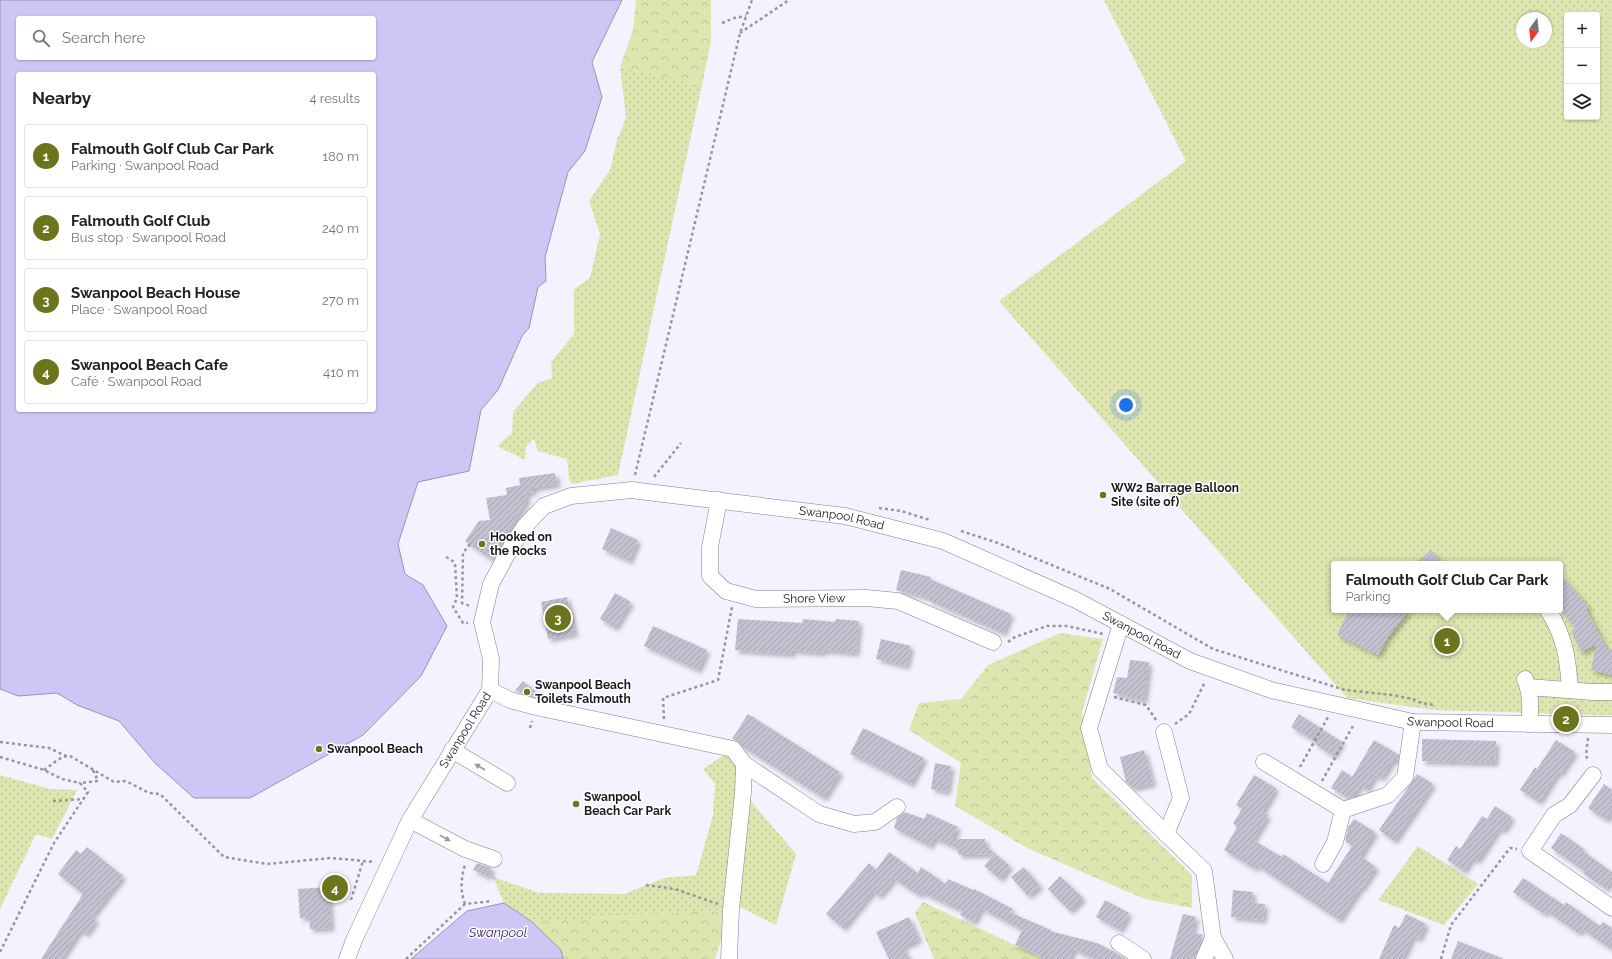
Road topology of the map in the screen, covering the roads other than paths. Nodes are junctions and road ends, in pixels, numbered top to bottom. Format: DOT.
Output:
graph roads {
  1 [pos="719,500"];
  2 [pos="1549,613"];
  3 [pos="1119,630"];
  4 [pos="1000,642"];
  5 [pos="490,690"];
  6 [pos="1570,690"];
  7 [pos="1612,692"];
  8 [pos="1413,722"];
  9 [pos="1529,724"];
  10 [pos="1612,725"];
  11 [pos="1164,732"];
  12 [pos="452,750"];
  13 [pos="1264,762"];
  14 [pos="744,764"];
  15 [pos="1593,775"];
  16 [pos="507,783"];
  17 [pos="897,807"];
  18 [pos="1343,810"];
  19 [pos="410,820"];
  20 [pos="1166,834"];
  21 [pos="494,859"];
  22 [pos="1323,864"];
  23 [pos="1612,908"];
  24 [pos="1213,938"];
  25 [pos="1119,943"];
  26 [pos="347,959"];
  27 [pos="729,959"];
  28 [pos="1143,959"];
  29 [pos="1204,959"];
  30 [pos="1224,959"];
  1 -- 3 [label="street, Swanpool Road"];
  1 -- 4 [label="street, Shore View"];
  1 -- 5 [label="street, Swanpool Road"];
  2 -- 6 [label="street"];
  3 -- 8 [label="street, Swanpool Road"];
  3 -- 20 [label="street"];
  5 -- 12 [label="street, Swanpool Road"];
  5 -- 14 [label="street"];
  6 -- 7 [label="street"];
  6 -- 9 [label="street"];
  8 -- 9 [label="street, Swanpool Road"];
  8 -- 18 [label="street"];
  9 -- 10 [label="street, Swanpool Road"];
  11 -- 20 [label="street"];
  16 -- 12 [label="street, one-way"];
  12 -- 19 [label="street, Swanpool Road"];
  13 -- 18 [label="street"];
  14 -- 17 [label="street"];
  14 -- 27 [label="street"];
  15 -- 23 [label="street"];
  18 -- 22 [label="street"];
  19 -- 21 [label="street, one-way"];
  19 -- 26 [label="street, Swanpool Road"];
  20 -- 24 [label="street"];
  24 -- 29 [label="street"];
  24 -- 30 [label="street"];
  25 -- 28 [label="street"];
}
